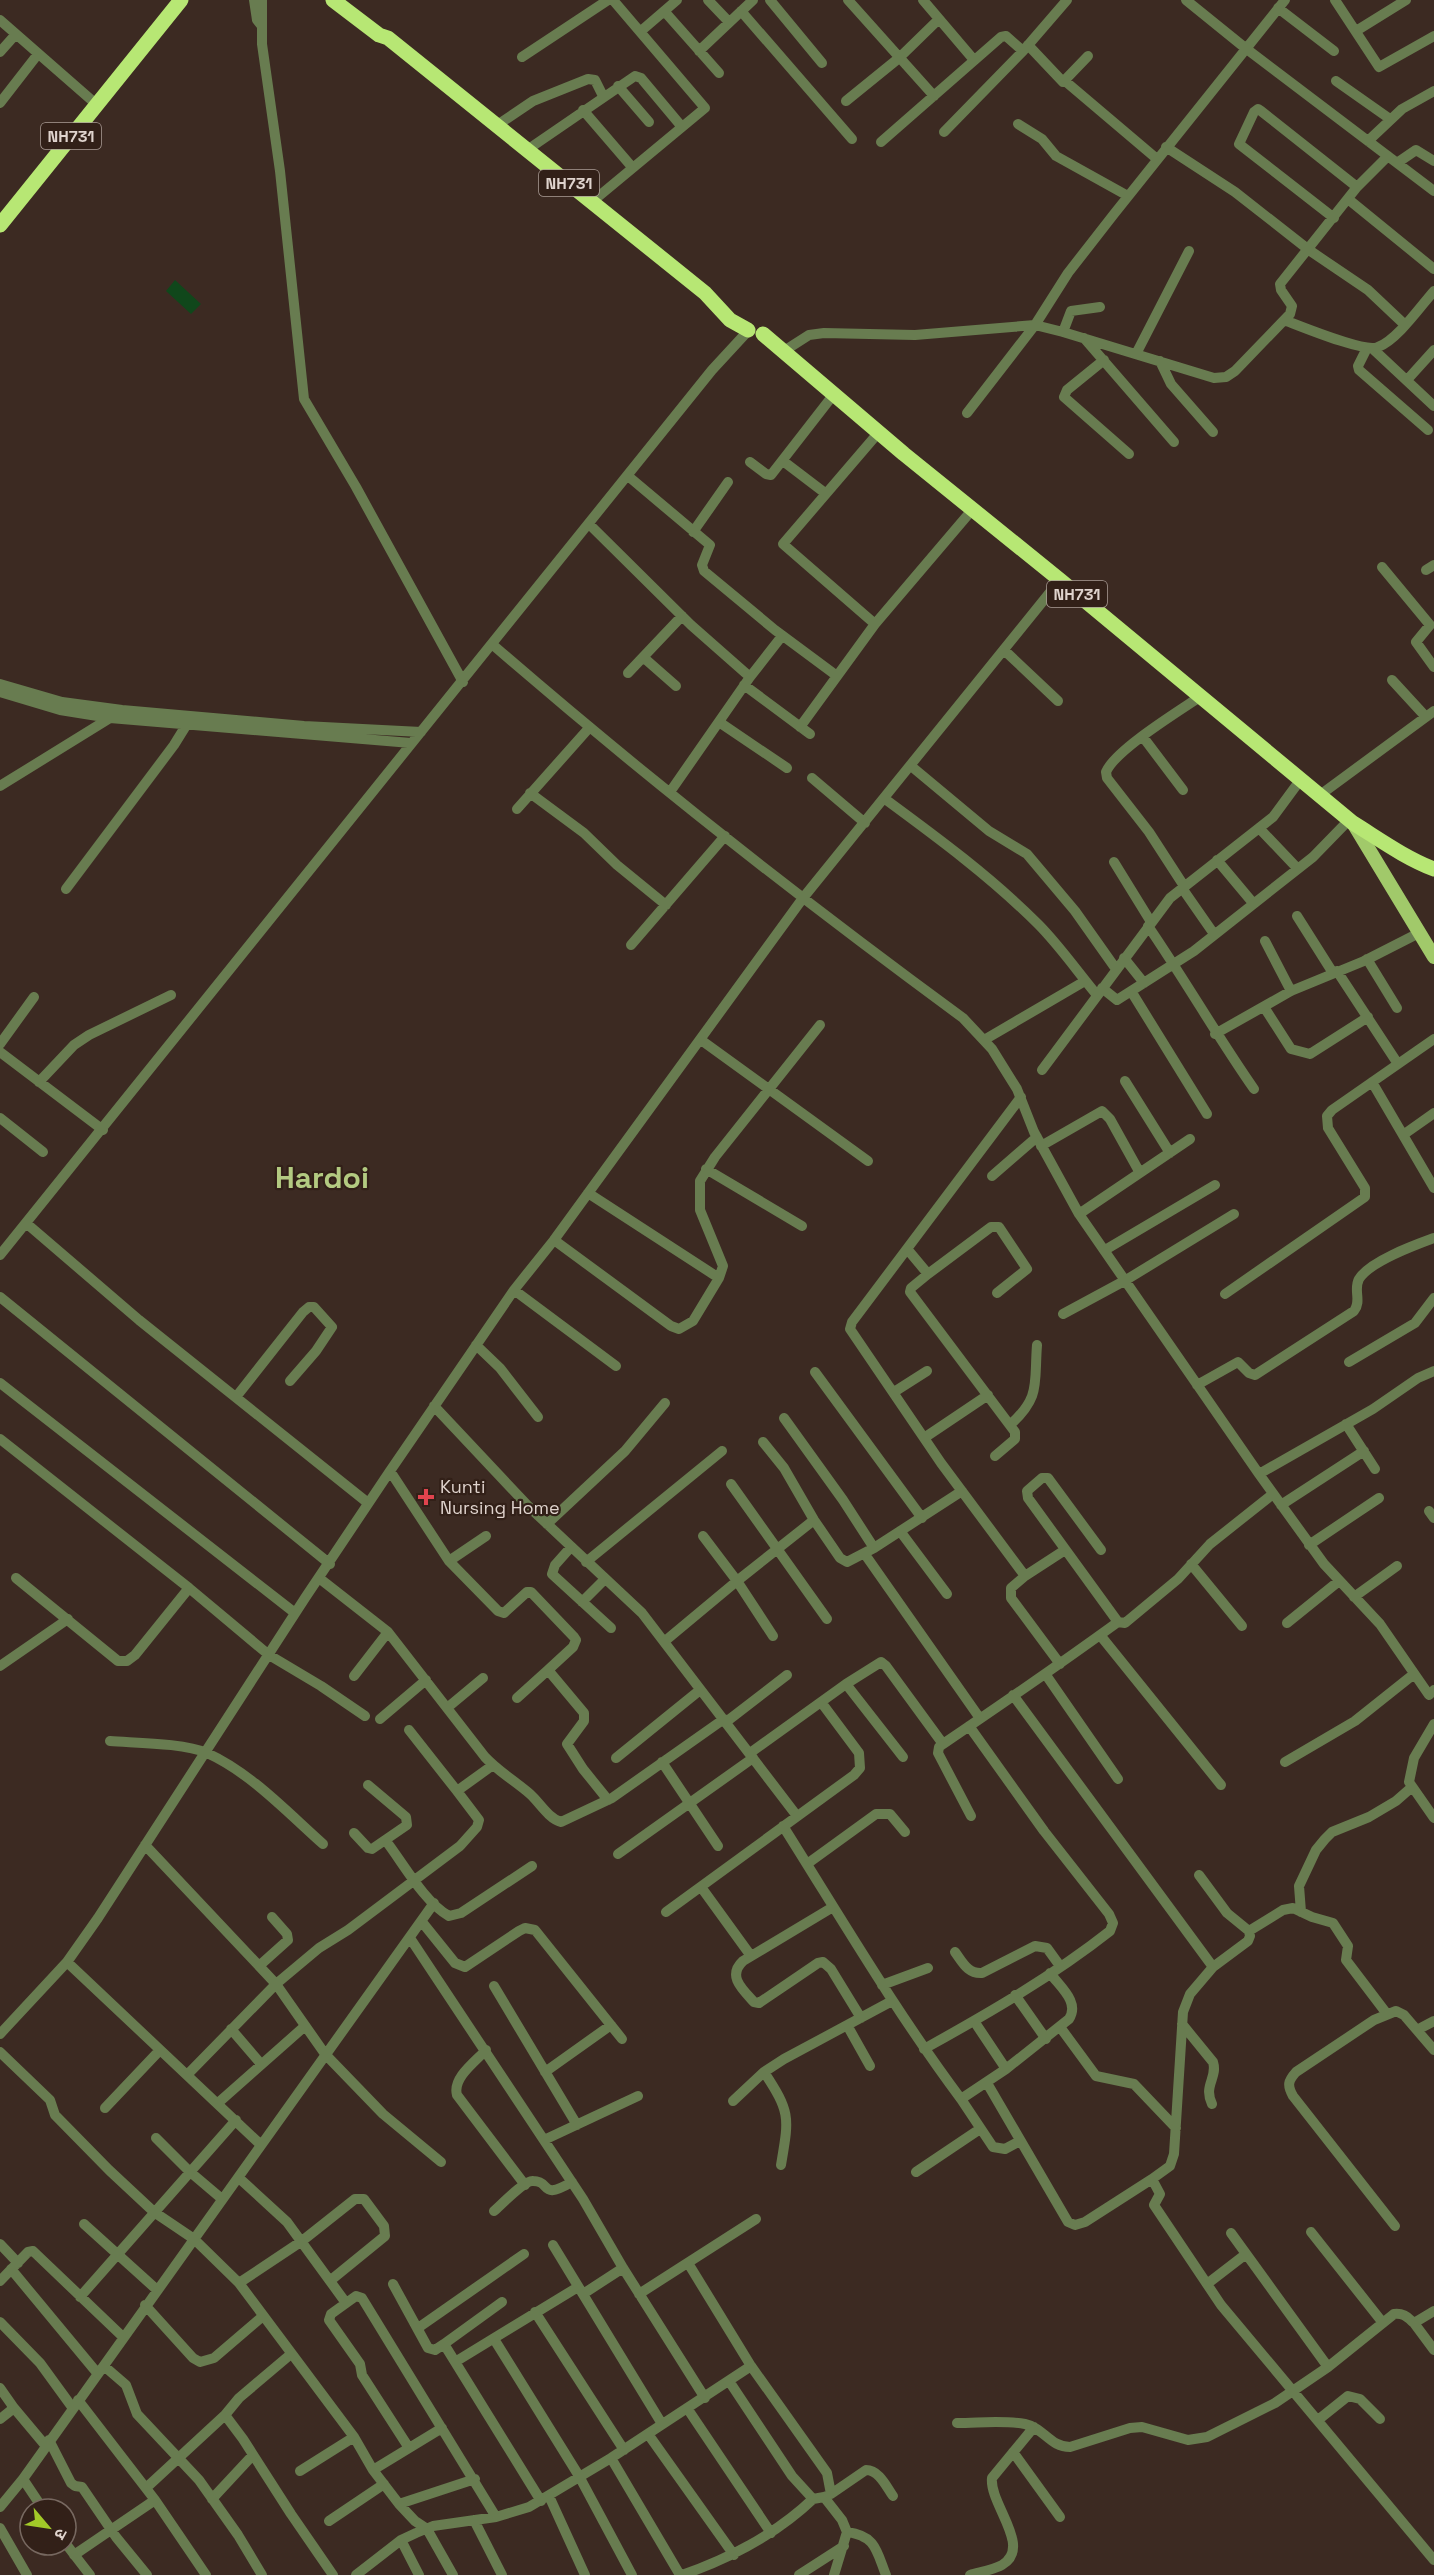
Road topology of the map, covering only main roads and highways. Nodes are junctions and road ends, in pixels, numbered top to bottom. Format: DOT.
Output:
graph roads {
  1 [pos="171,0"];
  2 [pos="181,0"];
  3 [pos="333,0"];
  4 [pos="347,0"];
  5 [pos="388,38"];
  6 [pos="142,46"];
  7 [pos="0,225"];
  8 [pos="1351,821"];
  9 [pos="1394,847"];
  10 [pos="1434,859"];
  11 [pos="1434,869"];
  12 [pos="1434,957"];
  1 -- 6 [label="highway, NH731"];
  2 -- 6 [label="highway, NH731"];
  3 -- 5 [label="highway, NH731"];
  4 -- 5 [label="highway, NH731"];
  5 -- 8 [label="highway, NH731"];
  6 -- 7 [label="highway, NH731"];
  8 -- 9 [label="highway, NH731"];
  8 -- 12 [label="main road"];
  9 -- 10 [label="highway, NH731"];
  9 -- 11 [label="highway, NH731"];
}
